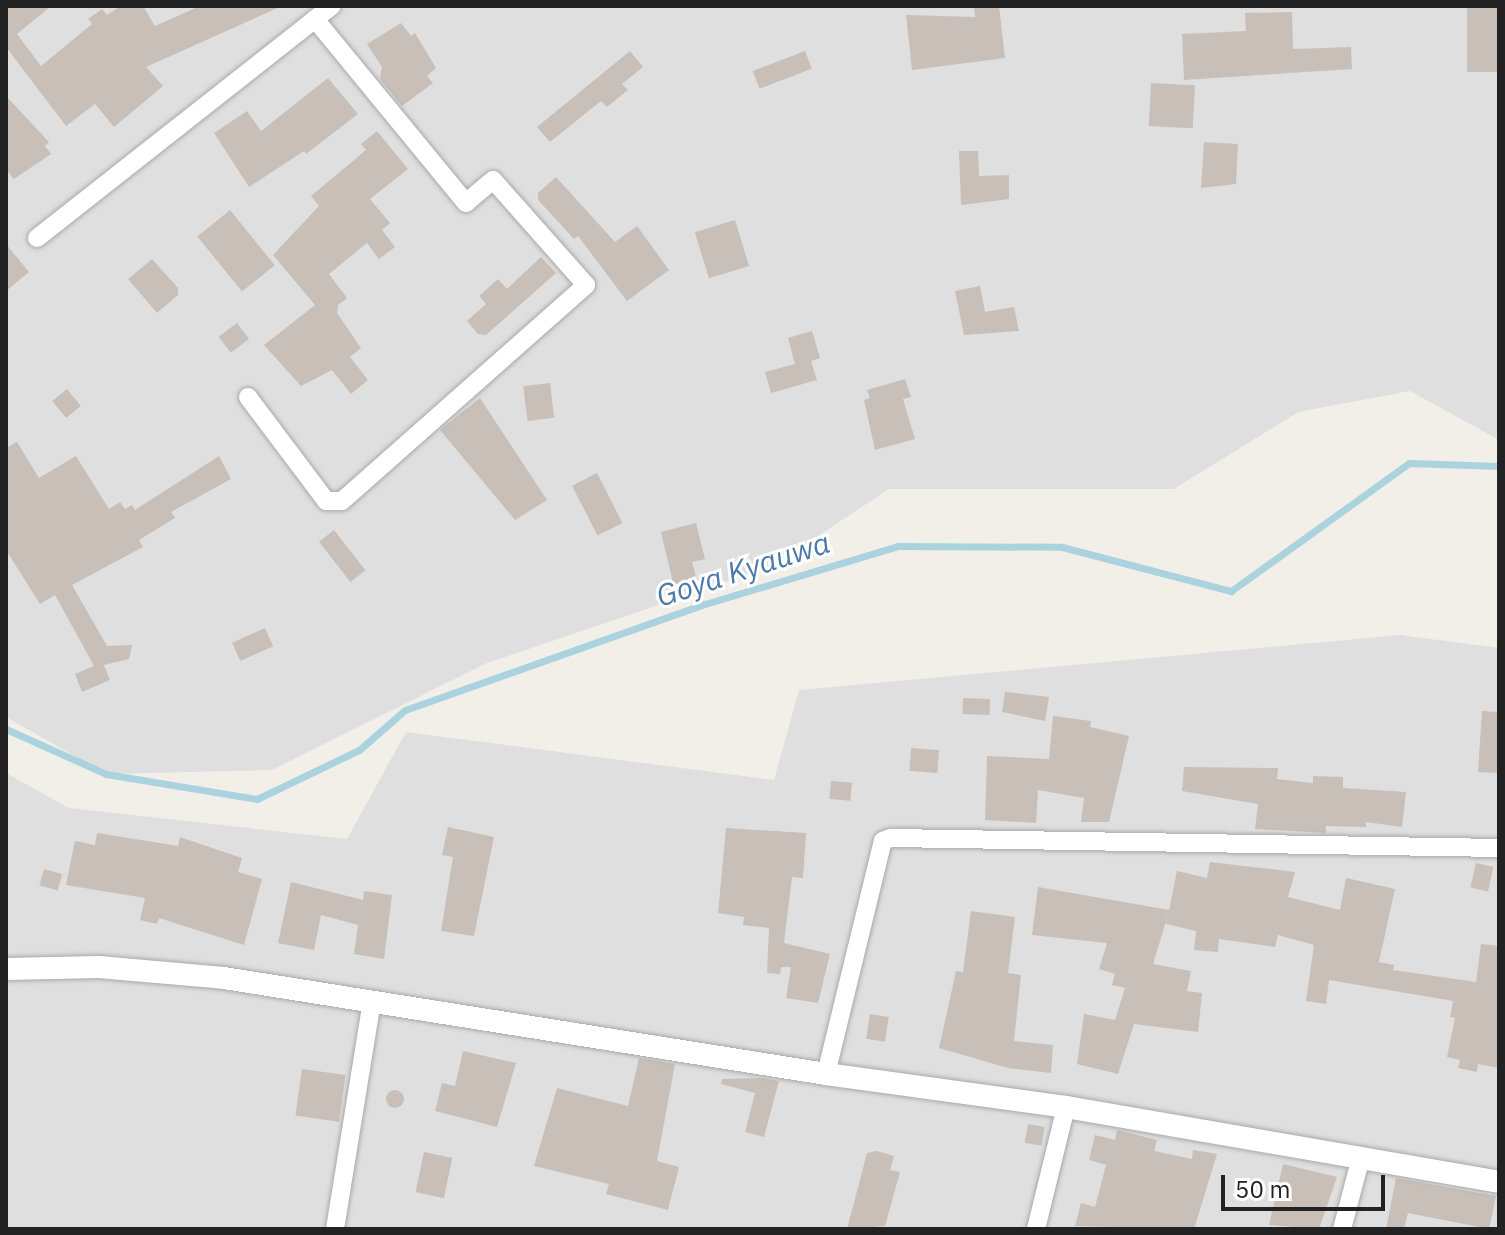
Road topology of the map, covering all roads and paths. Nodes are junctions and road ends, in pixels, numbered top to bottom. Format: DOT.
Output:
graph roads {
  1 [pos="332,6"];
  2 [pos="315,19"];
  3 [pos="37,238"];
  4 [pos="248,397"];
  5 [pos="1499,848"];
  6 [pos="6,969"];
  7 [pos="372,1001"];
  8 [pos="826,1074"];
  9 [pos="1066,1107"];
  10 [pos="1361,1157"];
  11 [pos="1499,1182"];
  12 [pos="335,1229"];
  13 [pos="1036,1229"];
  14 [pos="1342,1229"];
  1 -- 2 [label="street"];
  2 -- 3 [label="street"];
  2 -- 4 [label="street"];
  5 -- 8 [label="street"];
  6 -- 7 [label="street"];
  7 -- 8 [label="street"];
  7 -- 12 [label="street"];
  8 -- 9 [label="street"];
  9 -- 10 [label="street"];
  9 -- 13 [label="street"];
  10 -- 11 [label="street"];
  10 -- 14 [label="street"];
}
